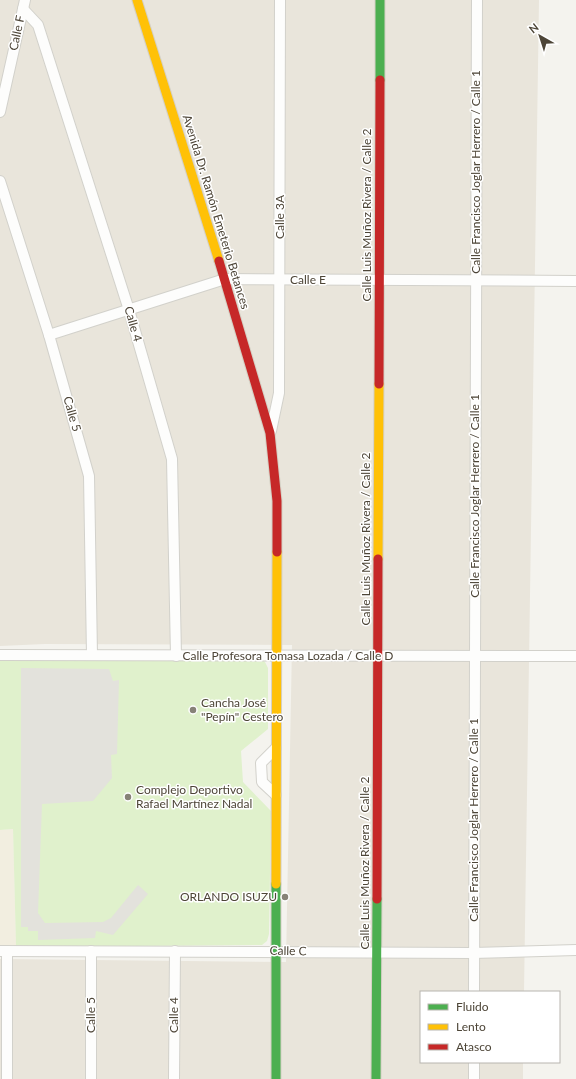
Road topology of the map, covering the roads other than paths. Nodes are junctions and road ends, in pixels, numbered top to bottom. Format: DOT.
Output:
graph roads {
  1 [pos="137,0"];
  2 [pos="280,0"];
  3 [pos="380,0"];
  4 [pos="477,0"];
  5 [pos="24,4"];
  6 [pos="0,112"];
  7 [pos="0,181"];
  8 [pos="225,279"];
  9 [pos="280,280"];
  10 [pos="379,280"];
  11 [pos="476,280"];
  12 [pos="576,280"];
  13 [pos="129,310"];
  14 [pos="49,335"];
  15 [pos="270,433"];
  16 [pos="0,655"];
  17 [pos="92,655"];
  18 [pos="176,656"];
  19 [pos="276,656"];
  20 [pos="377,656"];
  21 [pos="475,656"];
  22 [pos="576,656"];
  23 [pos="276,748"];
  24 [pos="276,795"];
  25 [pos="576,950"];
  26 [pos="4,951"];
  27 [pos="91,951"];
  28 [pos="174,951"];
  29 [pos="276,951"];
  30 [pos="376,953"];
  31 [pos="474,953"];
  32 [pos="474,991"];
  33 [pos="474,1063"];
  34 [pos="7,1079"];
  35 [pos="91,1079"];
  36 [pos="174,1079"];
  37 [pos="276,1079"];
  38 [pos="376,1079"];
  39 [pos="474,1079"];
  1 -- 8 [label="street, Avenida Dr. Ramón Emeterio Betances"];
  2 -- 9 [label="street, Calle 3A"];
  3 -- 10 [label="street, Calle Luis Muñoz Rivera / Calle 2"];
  4 -- 11 [label="street, Calle Francisco Joglar Herrero / Calle 1"];
  5 -- 6 [label="street, Calle F"];
  5 -- 13 [label="street, Calle 4"];
  7 -- 14 [label="street, Calle 5"];
  8 -- 9 [label="street, Calle E"];
  8 -- 13 [label="street, Calle E"];
  8 -- 15 [label="street, Avenida Dr. Ramón Emeterio Betances"];
  9 -- 10 [label="street, Calle E"];
  9 -- 15 [label="street, Calle 3A"];
  10 -- 11 [label="street, Calle E"];
  10 -- 20 [label="street, Calle Luis Muñoz Rivera / Calle 2"];
  11 -- 12 [label="street, Calle E"];
  11 -- 21 [label="street, Calle Francisco Joglar Herrero / Calle 1"];
  13 -- 14 [label="street, Calle E"];
  13 -- 18 [label="street, Calle 4"];
  14 -- 17 [label="street, Calle 5"];
  15 -- 19 [label="street, Avenida Dr. Ramón Emeterio Betances"];
  16 -- 17 [label="street, Calle Profesora Tomasa Lozada / Calle D"];
  17 -- 18 [label="street, Calle Profesora Tomasa Lozada / Calle D"];
  18 -- 19 [label="street, Calle Profesora Tomasa Lozada / Calle D"];
  19 -- 20 [label="street, Calle Profesora Tomasa Lozada / Calle D"];
  19 -- 23 [label="street, Avenida Dr. Ramón Emeterio Betances"];
  20 -- 21 [label="street, Calle Profesora Tomasa Lozada / Calle D"];
  20 -- 30 [label="street, Calle Luis Muñoz Rivera / Calle 2"];
  21 -- 22 [label="street, Calle Profesora Tomasa Lozada / Calle D"];
  21 -- 31 [label="street, Calle Francisco Joglar Herrero / Calle 1"];
  23 -- 24 [label="street, Avenida Dr. Ramón Emeterio Betances"];
  23 -- 24 [label="street"];
  24 -- 29 [label="street, Avenida Dr. Ramón Emeterio Betances"];
  25 -- 31 [label="street, Calle C"];
  26 -- 27 [label="street, Calle C"];
  26 -- 34 [label="street"];
  27 -- 28 [label="street, Calle C"];
  27 -- 35 [label="street, Calle 5"];
  28 -- 29 [label="street, Calle C"];
  28 -- 36 [label="street, Calle 4"];
  29 -- 30 [label="street, Calle C"];
  29 -- 37 [label="street, Avenida Dr. Ramón Emeterio Betances"];
  30 -- 31 [label="street, Calle C"];
  30 -- 38 [label="street, Calle Luis Muñoz Rivera / Calle 2"];
  31 -- 32 [label="street, Calle Francisco Joglar Herrero / Calle 1"];
  33 -- 39 [label="street"];
}
